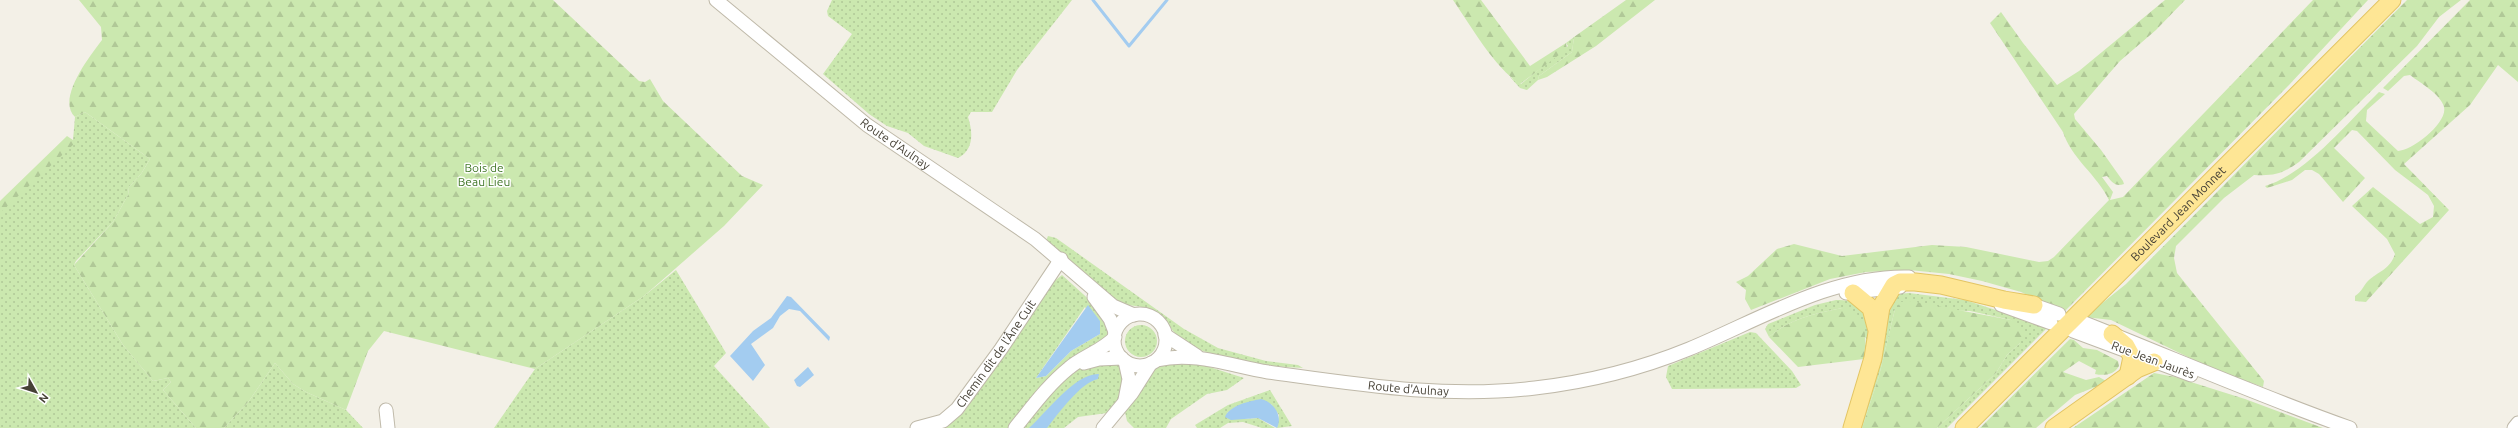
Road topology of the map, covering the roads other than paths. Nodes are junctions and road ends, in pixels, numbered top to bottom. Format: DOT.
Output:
graph roads {
  1 [pos="716,0"];
  2 [pos="2377,0"];
  3 [pos="2383,0"];
  4 [pos="2392,0"];
  5 [pos="2304,79"];
  6 [pos="1061,259"];
  7 [pos="1081,279"];
  8 [pos="1891,288"];
  9 [pos="1852,293"];
  10 [pos="1810,297"];
  11 [pos="2034,305"];
  12 [pos="1134,315"];
  13 [pos="1876,328"];
  14 [pos="2112,334"];
  15 [pos="1115,335"];
  16 [pos="1165,335"];
  17 [pos="2130,353"];
  18 [pos="1202,358"];
  19 [pos="1123,360"];
  20 [pos="1154,361"];
  21 [pos="2154,362"];
  22 [pos="1069,368"];
  23 [pos="2128,376"];
  24 [pos="2234,385"];
  25 [pos="1125,400"];
  26 [pos="386,410"];
  27 [pos="2518,423"];
  28 [pos="388,428"];
  29 [pos="916,428"];
  30 [pos="1015,428"];
  31 [pos="1102,428"];
  32 [pos="1852,428"];
  33 [pos="1956,428"];
  34 [pos="1964,428"];
  35 [pos="2054,428"];
  36 [pos="2350,428"];
  37 [pos="2514,428"];
  1 -- 6 [label="street, Route d'Aulnay"];
  2 -- 5 [label="main road"];
  3 -- 5 [label="main road, Boulevard Jean Monnet"];
  4 -- 34 [label="main road, Boulevard Jean Monnet"];
  5 -- 33 [label="main road, Boulevard Jean Monnet"];
  6 -- 7 [label="street, Route d'Aulnay"];
  6 -- 29 [label="street, Chemin dit de l'Âne Cuit"];
  7 -- 12 [label="street, Route d'Aulnay"];
  7 -- 15 [label="street, Route d'Aulnay"];
  8 -- 9 [label="street"];
  8 -- 11 [label="main road"];
  8 -- 11 [label="street, Route d'Aulnay"];
  8 -- 13 [label="main road"];
  9 -- 10 [label="street"];
  9 -- 13 [label="main road"];
  10 -- 11 [label="street, Route d'Aulnay"];
  10 -- 18 [label="street, Route d'Aulnay"];
  12 -- 15 [label="street"];
  12 -- 16 [label="street"];
  13 -- 32 [label="main road"];
  14 -- 17 [label="main road"];
  14 -- 17 [label="street, Rue Jean Jaurès"];
  14 -- 24 [label="street, Rue Jean Jaurès"];
  15 -- 19 [label="street"];
  15 -- 22 [label="street"];
  16 -- 18 [label="street, Route d'Aulnay"];
  16 -- 20 [label="street"];
  17 -- 21 [label="street, Rue Jean Jaurès"];
  17 -- 23 [label="main road"];
  18 -- 20 [label="street, Route d'Aulnay"];
  19 -- 20 [label="street"];
  19 -- 22 [label="street"];
  19 -- 25 [label="street"];
  20 -- 25 [label="street"];
  21 -- 23 [label="main road"];
  21 -- 24 [label="street, Rue Jean Jaurès"];
  22 -- 30 [label="street"];
  23 -- 35 [label="main road"];
  24 -- 36 [label="street, Rue Jean Jaurès"];
  25 -- 31 [label="street"];
  26 -- 28 [label="street"];
  27 -- 37 [label="street"];
}
